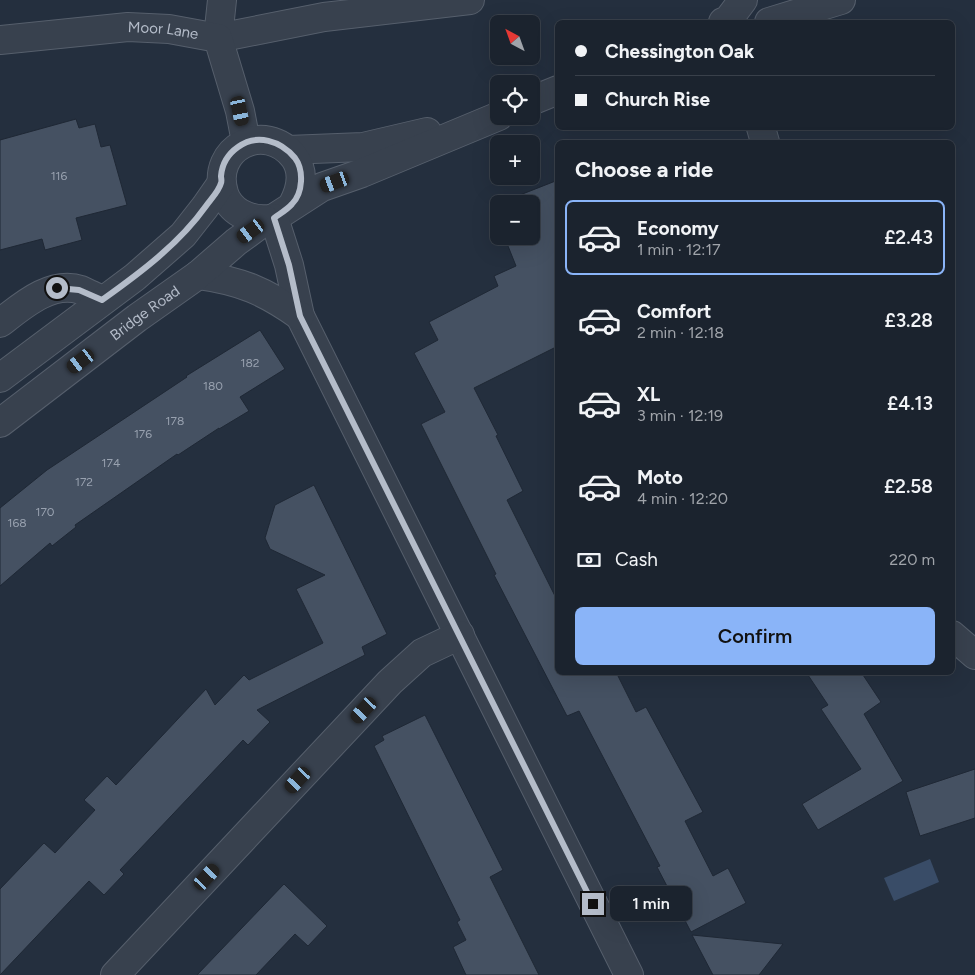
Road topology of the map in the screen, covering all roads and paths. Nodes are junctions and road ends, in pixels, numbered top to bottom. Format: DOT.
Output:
graph roads {
  1 [pos="222,0"];
  2 [pos="470,0"];
  3 [pos="842,0"];
  4 [pos="776,20"];
  5 [pos="218,38"];
  6 [pos="0,40"];
  7 [pos="555,91"];
  8 [pos="540,97"];
  9 [pos="490,117"];
  10 [pos="490,119"];
  11 [pos="246,142"];
  12 [pos="288,150"];
  13 [pos="221,184"];
  14 [pos="278,214"];
  15 [pos="198,275"];
  16 [pos="102,300"];
  17 [pos="300,316"];
  18 [pos="0,323"];
  19 [pos="0,378"];
  20 [pos="0,423"];
  21 [pos="460,635"];
  22 [pos="955,638"];
  23 [pos="975,655"];
  24 [pos="115,975"];
  25 [pos="629,975"];
  1 -- 5 [label="street"];
  2 -- 5 [label="street"];
  3 -- 4 [label="street"];
  5 -- 6 [label="street, Moor Lane"];
  5 -- 11 [label="street, Moor Lane"];
  7 -- 8 [label="street"];
  9 -- 12 [label="street"];
  10 -- 14 [label="street"];
  11 -- 12 [label="street"];
  11 -- 13 [label="street"];
  12 -- 14 [label="street"];
  13 -- 14 [label="street"];
  13 -- 16 [label="street"];
  14 -- 15 [label="street, Bridge Road"];
  14 -- 17 [label="street"];
  15 -- 17 [label="street"];
  15 -- 20 [label="street, Bridge Road"];
  16 -- 18 [label="street"];
  16 -- 19 [label="street"];
  17 -- 21 [label="street"];
  21 -- 24 [label="street"];
  21 -- 25 [label="street"];
  22 -- 23 [label="street"];
}
